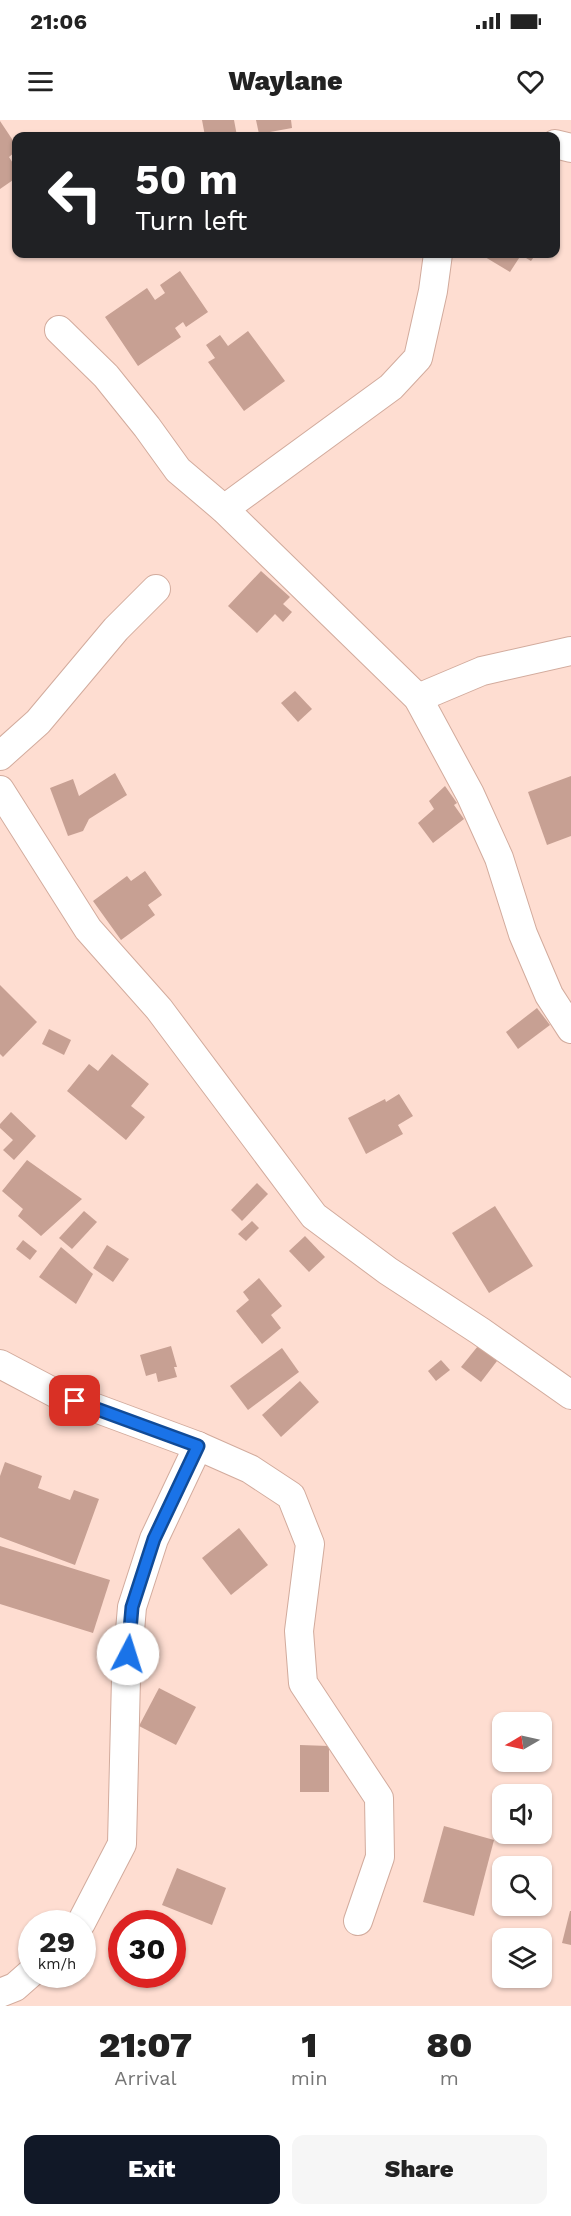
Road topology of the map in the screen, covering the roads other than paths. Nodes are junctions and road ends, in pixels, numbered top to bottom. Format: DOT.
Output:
graph roads {
  1 [pos="437,258"];
  2 [pos="59,330"];
  3 [pos="224,509"];
  4 [pos="156,589"];
  5 [pos="571,651"];
  6 [pos="418,698"];
  7 [pos="0,756"];
  8 [pos="0,790"];
  9 [pos="571,1029"];
  10 [pos="0,1364"];
  11 [pos="571,1395"];
  12 [pos="198,1446"];
  13 [pos="88,1910"];
  14 [pos="358,1921"];
  15 [pos="18,1984"];
  16 [pos="0,1993"];
  1 -- 3 [label="street"];
  2 -- 3 [label="street"];
  3 -- 6 [label="street"];
  4 -- 7 [label="street"];
  5 -- 6 [label="street"];
  6 -- 9 [label="street"];
  8 -- 11 [label="street"];
  10 -- 12 [label="street"];
  12 -- 13 [label="street"];
  12 -- 14 [label="street"];
  15 -- 16 [label="street"];
}
